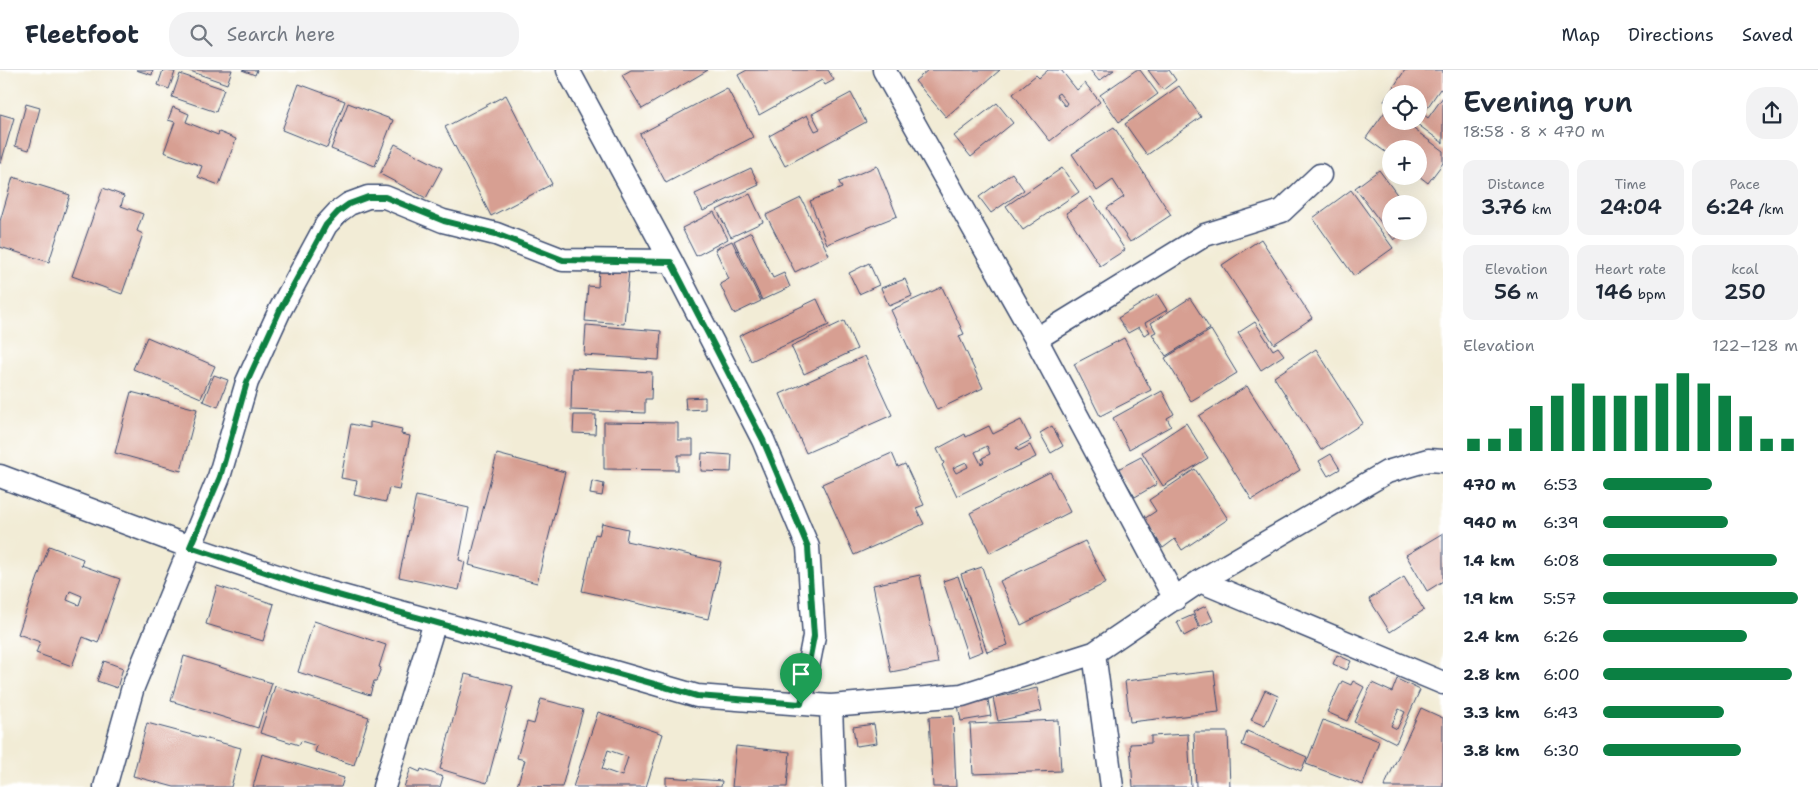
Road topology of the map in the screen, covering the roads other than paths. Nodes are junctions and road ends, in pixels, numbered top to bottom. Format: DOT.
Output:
graph roads {
  1 [pos="568,70"];
  2 [pos="884,70"];
  3 [pos="1320,175"];
  4 [pos="671,262"];
  5 [pos="1036,338"];
  6 [pos="1443,461"];
  7 [pos="0,476"];
  8 [pos="190,547"];
  9 [pos="1200,581"];
  10 [pos="1174,599"];
  11 [pos="435,622"];
  12 [pos="1094,653"];
  13 [pos="1443,682"];
  14 [pos="801,704"];
  15 [pos="831,706"];
  16 [pos="105,787"];
  17 [pos="384,787"];
  18 [pos="834,787"];
  19 [pos="1112,787"];
  1 -- 4 [label="street"];
  2 -- 5 [label="street"];
  3 -- 5 [label="street"];
  4 -- 8 [label="street"];
  4 -- 14 [label="street"];
  5 -- 10 [label="street"];
  6 -- 9 [label="street"];
  7 -- 8 [label="street"];
  8 -- 11 [label="street"];
  8 -- 16 [label="street"];
  9 -- 10 [label="street"];
  9 -- 13 [label="street"];
  10 -- 12 [label="street"];
  11 -- 14 [label="street"];
  11 -- 17 [label="street"];
  12 -- 15 [label="street"];
  12 -- 19 [label="street"];
  14 -- 15 [label="street"];
  15 -- 18 [label="street"];
}
